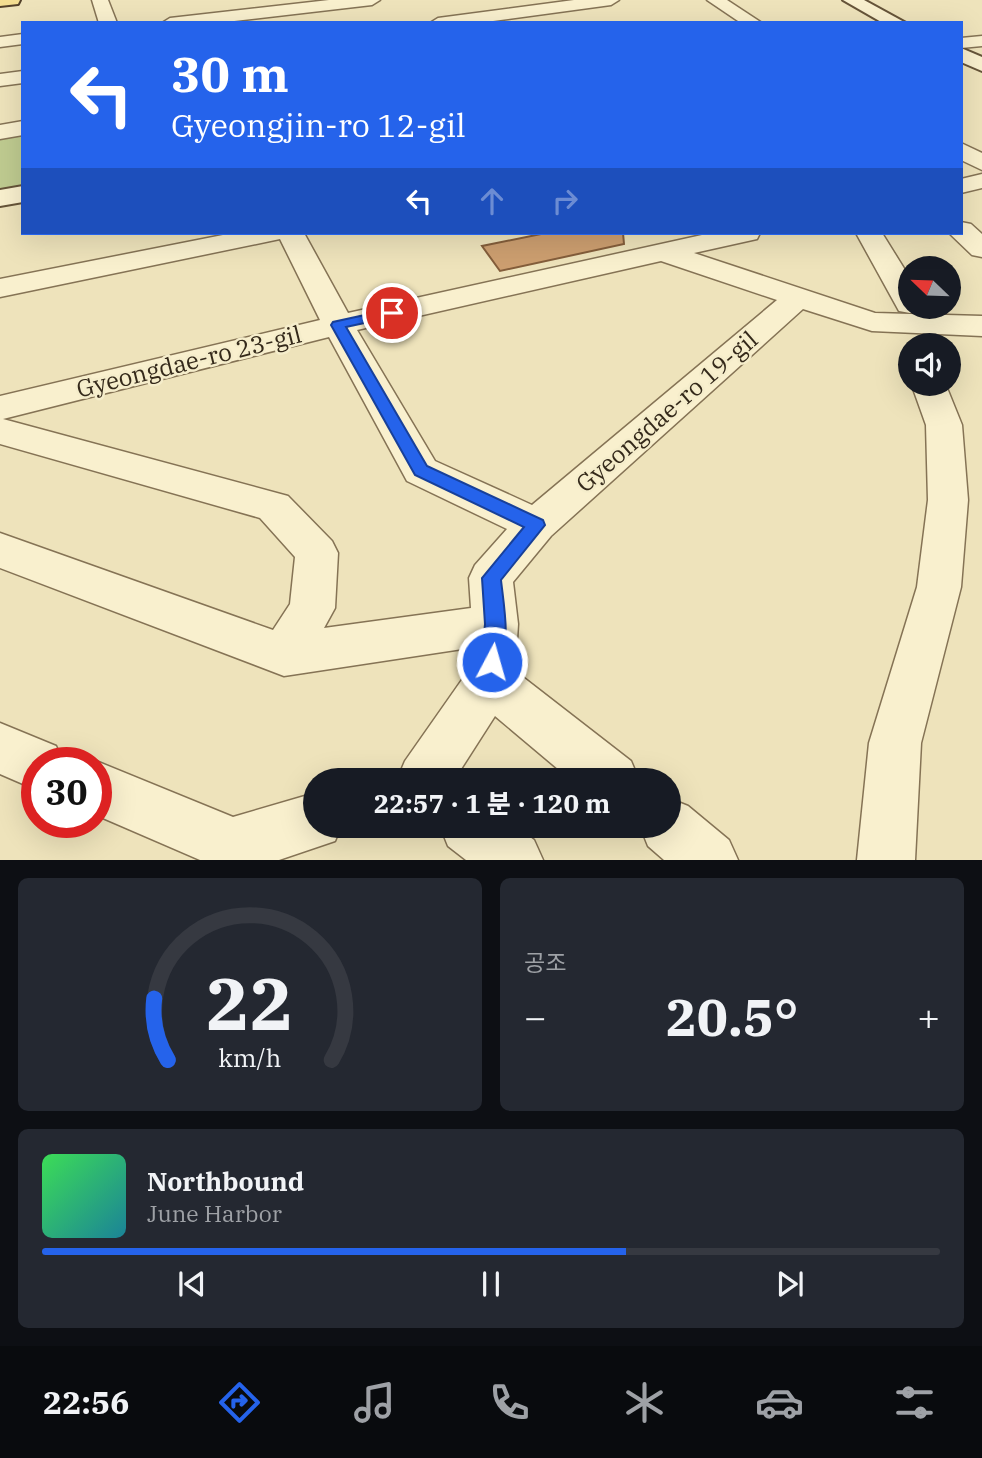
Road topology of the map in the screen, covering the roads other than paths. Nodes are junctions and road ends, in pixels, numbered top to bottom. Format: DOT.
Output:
graph roads {
  1 [pos="12,0"];
  2 [pos="100,0"];
  3 [pos="372,0"];
  4 [pos="601,0"];
  5 [pos="611,0"];
  6 [pos="715,0"];
  7 [pos="851,0"];
  8 [pos="0,1"];
  9 [pos="566,6"];
  10 [pos="443,12"];
  11 [pos="107,21"];
  12 [pos="188,21"];
  13 [pos="590,21"];
  14 [pos="751,21"];
  15 [pos="893,21"];
  16 [pos="21,39"];
  17 [pos="982,41"];
  18 [pos="0,42"];
  19 [pos="963,43"];
  20 [pos="963,55"];
  21 [pos="982,65"];
  22 [pos="21,77"];
  23 [pos="0,80"];
  24 [pos="21,128"];
  25 [pos="0,132"];
  26 [pos="963,151"];
  27 [pos="982,163"];
  28 [pos="982,181"];
  29 [pos="963,186"];
  30 [pos="21,194"];
  31 [pos="0,198"];
  32 [pos="963,232"];
  33 [pos="263,235"];
  34 [pos="292,235"];
  35 [pos="738,235"];
  36 [pos="870,235"];
  37 [pos="982,249"];
  38 [pos="661,252"];
  39 [pos="0,288"];
  40 [pos="798,298"];
  41 [pos="911,321"];
  42 [pos="338,325"];
  43 [pos="982,326"];
  44 [pos="933,396"];
  45 [pos="0,408"];
  46 [pos="0,431"];
  47 [pos="536,525"];
  48 [pos="0,550"];
  49 [pos="495,624"];
  50 [pos="284,655"];
  51 [pos="490,681"];
  52 [pos="0,748"];
  53 [pos="21,757"];
  54 [pos="432,768"];
  55 [pos="597,768"];
  56 [pos="112,796"];
  57 [pos="303,825"];
  58 [pos="681,836"];
  59 [pos="485,838"];
  60 [pos="220,852"];
  61 [pos="514,859"];
  62 [pos="709,859"];
  63 [pos="886,859"];
  1 -- 8 [label="main road"];
  2 -- 11 [label="street"];
  3 -- 12 [label="street"];
  4 -- 10 [label="street"];
  5 -- 9 [label="street"];
  6 -- 14 [label="street"];
  7 -- 15 [label="main road"];
  9 -- 10 [label="street"];
  9 -- 13 [label="street"];
  16 -- 18 [label="street"];
  17 -- 19 [label="street"];
  20 -- 21 [label="main road"];
  22 -- 23 [label="street"];
  24 -- 25 [label="street"];
  26 -- 27 [label="street"];
  28 -- 29 [label="street"];
  30 -- 31 [label="main road"];
  32 -- 37 [label="street"];
  33 -- 39 [label="street"];
  34 -- 42 [label="street"];
  35 -- 38 [label="street, Gyeongdae-ro 23-gil"];
  36 -- 41 [label="street"];
  38 -- 40 [label="street"];
  38 -- 42 [label="street, Gyeongdae-ro 23-gil"];
  40 -- 41 [label="street"];
  40 -- 47 [label="street, Gyeongdae-ro 19-gil"];
  41 -- 43 [label="street"];
  42 -- 45 [label="street, Gyeongdae-ro 23-gil"];
  42 -- 47 [label="street"];
  44 -- 63 [label="street"];
  46 -- 50 [label="street"];
  47 -- 49 [label="street, Gyeongdae-ro 19-gil"];
  48 -- 50 [label="street"];
  49 -- 50 [label="street"];
  49 -- 51 [label="street, Gyeongdae-ro 19-gil"];
  51 -- 54 [label="street"];
  51 -- 55 [label="street"];
  52 -- 53 [label="street"];
  56 -- 60 [label="street"];
  57 -- 60 [label="street"];
  58 -- 62 [label="street"];
  59 -- 61 [label="street"];
}
